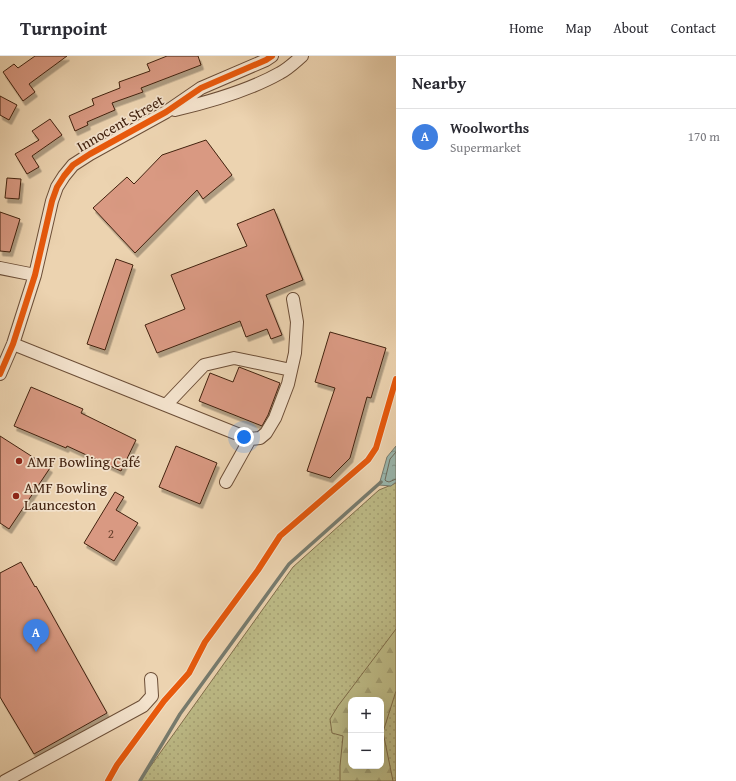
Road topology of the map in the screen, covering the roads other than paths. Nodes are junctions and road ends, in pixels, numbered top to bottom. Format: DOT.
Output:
graph roads {
  1 [pos="272,56"];
  2 [pos="302,56"];
  3 [pos="166,112"];
  4 [pos="0,268"];
  5 [pos="34,275"];
  6 [pos="293,299"];
  7 [pos="13,344"];
  8 [pos="291,370"];
  9 [pos="0,374"];
  10 [pos="166,406"];
  11 [pos="250,439"];
  12 [pos="226,482"];
  13 [pos="151,679"];
  14 [pos="5,781"];
  1 -- 3 [label="street, Innocent Street"];
  2 -- 3 [label="street, Innocent Street"];
  3 -- 5 [label="street, Innocent Street"];
  4 -- 5 [label="street"];
  5 -- 7 [label="street, Innocent Street"];
  6 -- 8 [label="street"];
  7 -- 9 [label="street, Innocent Street"];
  7 -- 10 [label="street"];
  8 -- 10 [label="street"];
  8 -- 11 [label="street"];
  10 -- 11 [label="street"];
  11 -- 12 [label="street"];
  13 -- 14 [label="street"];
}
